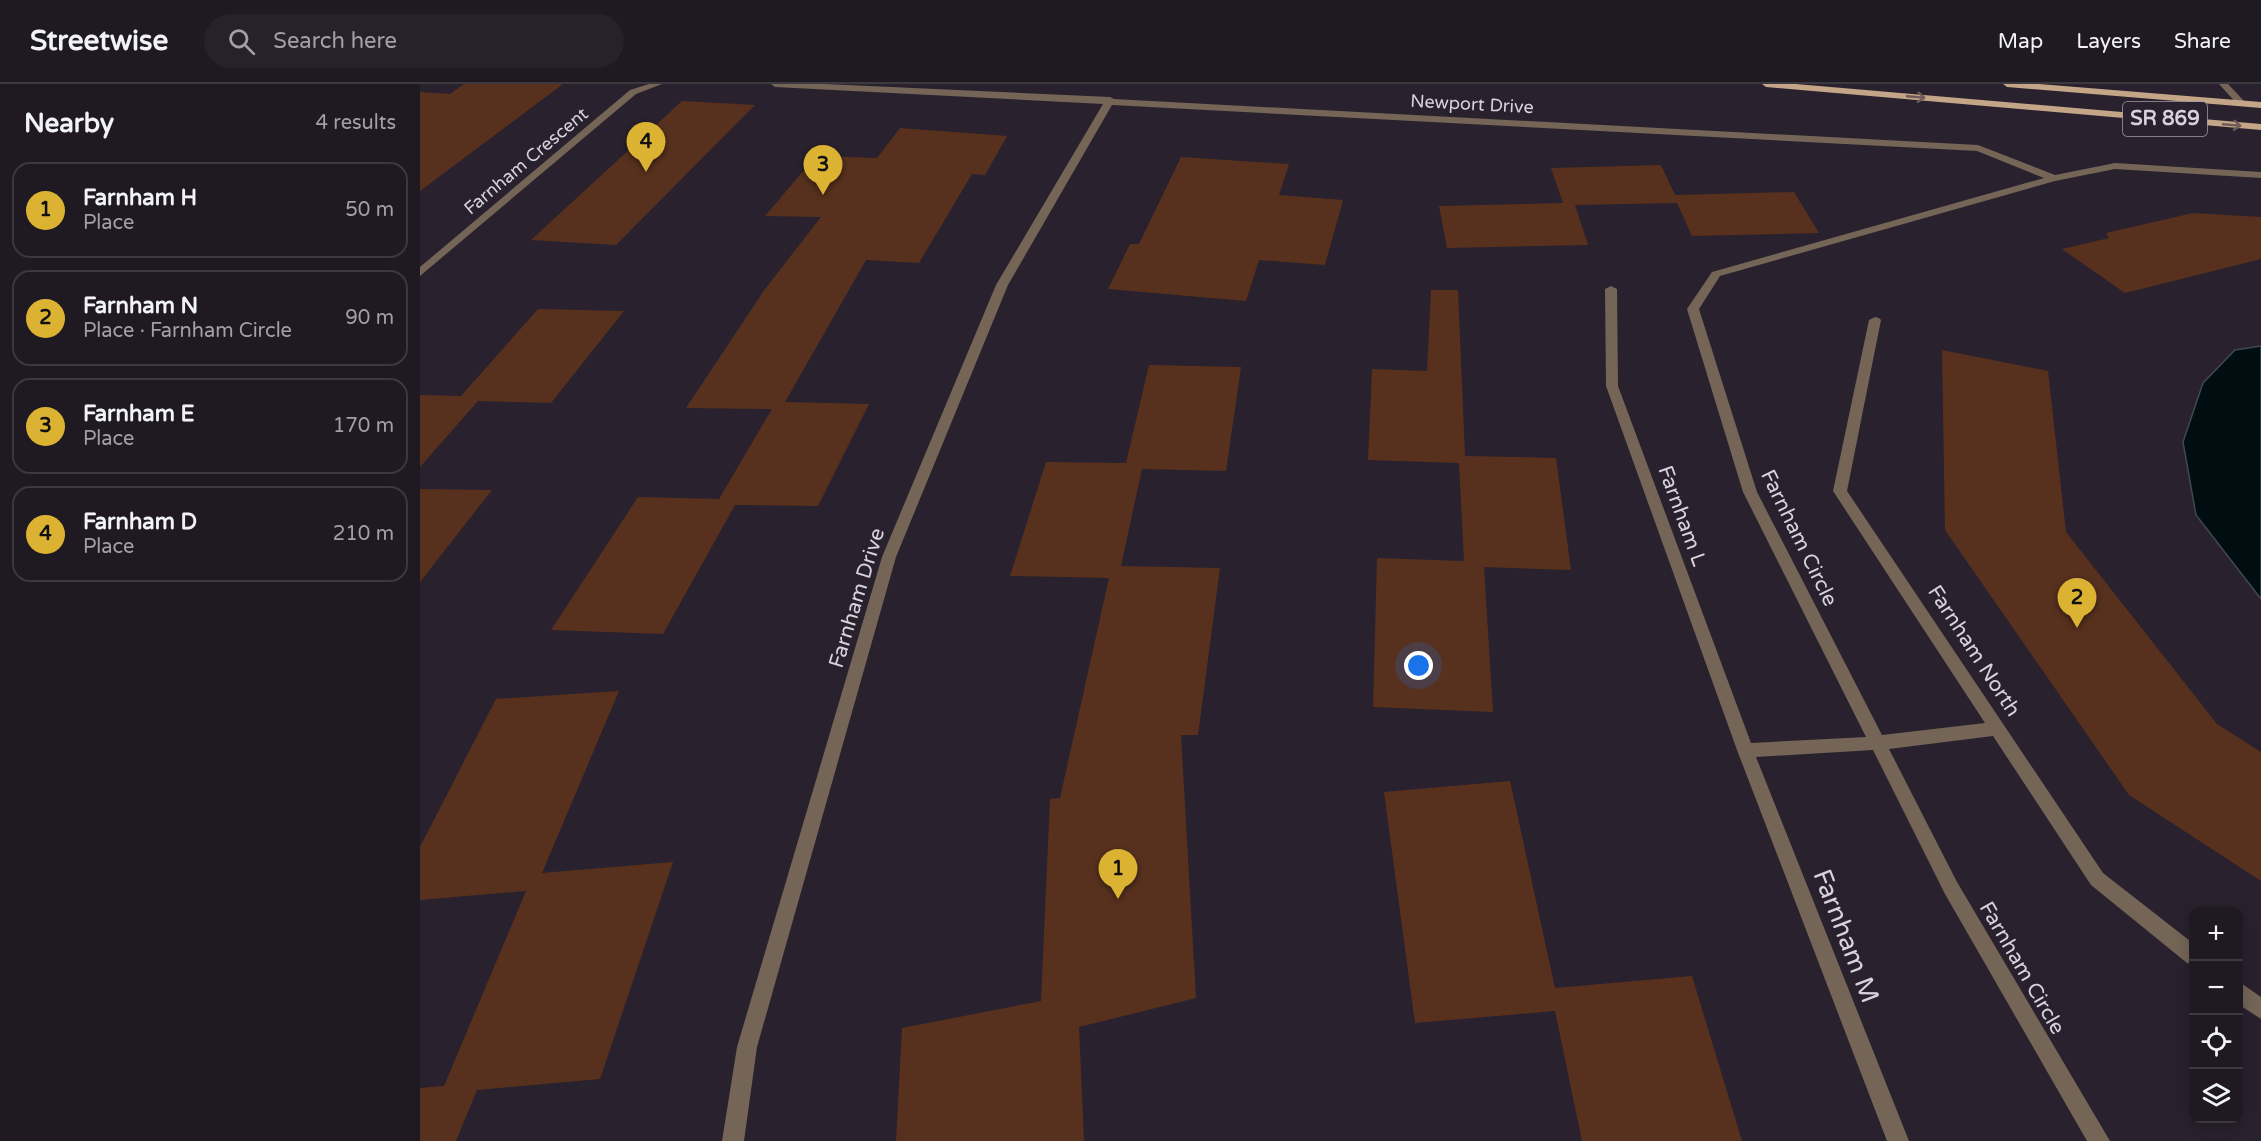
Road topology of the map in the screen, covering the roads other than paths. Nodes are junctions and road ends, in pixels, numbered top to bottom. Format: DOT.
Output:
graph roads {
  1 [pos="658,84"];
  2 [pos="775,84"];
  3 [pos="1766,84"];
  4 [pos="2007,84"];
  5 [pos="2223,84"];
  6 [pos="1110,100"];
  7 [pos="2241,103"];
  8 [pos="2261,105"];
  9 [pos="2069,111"];
  10 [pos="2261,127"];
  11 [pos="2261,175"];
  12 [pos="2054,178"];
  13 [pos="420,273"];
  14 [pos="1611,290"];
  15 [pos="1875,320"];
  16 [pos="1997,729"];
  17 [pos="1877,743"];
  18 [pos="1745,750"];
  19 [pos="2189,953"];
  20 [pos="2243,995"];
  21 [pos="2261,1009"];
  22 [pos="733,1141"];
  23 [pos="1898,1141"];
  24 [pos="2099,1141"];
  1 -- 13 [label="street, Farnham Crescent"];
  2 -- 6 [label="street, Newport Drive"];
  3 -- 9 [label="main road, SR 869, one-way"];
  4 -- 7 [label="main road, SR 869"];
  5 -- 7 [label="street"];
  6 -- 12 [label="street, Newport Drive"];
  6 -- 22 [label="street, Farnham Drive"];
  7 -- 8 [label="main road, SR 869"];
  7 -- 9 [label="main road"];
  9 -- 10 [label="main road, SR 869, one-way"];
  11 -- 12 [label="street, Farnham Circle"];
  12 -- 17 [label="street, Farnham Circle"];
  14 -- 18 [label="street, Farnham L"];
  15 -- 16 [label="street, Farnham North"];
  16 -- 17 [label="street"];
  16 -- 19 [label="street, Farnham North"];
  17 -- 18 [label="street"];
  17 -- 24 [label="street, Farnham Circle"];
  18 -- 23 [label="street, Farnham M"];
  20 -- 21 [label="street"];
}
